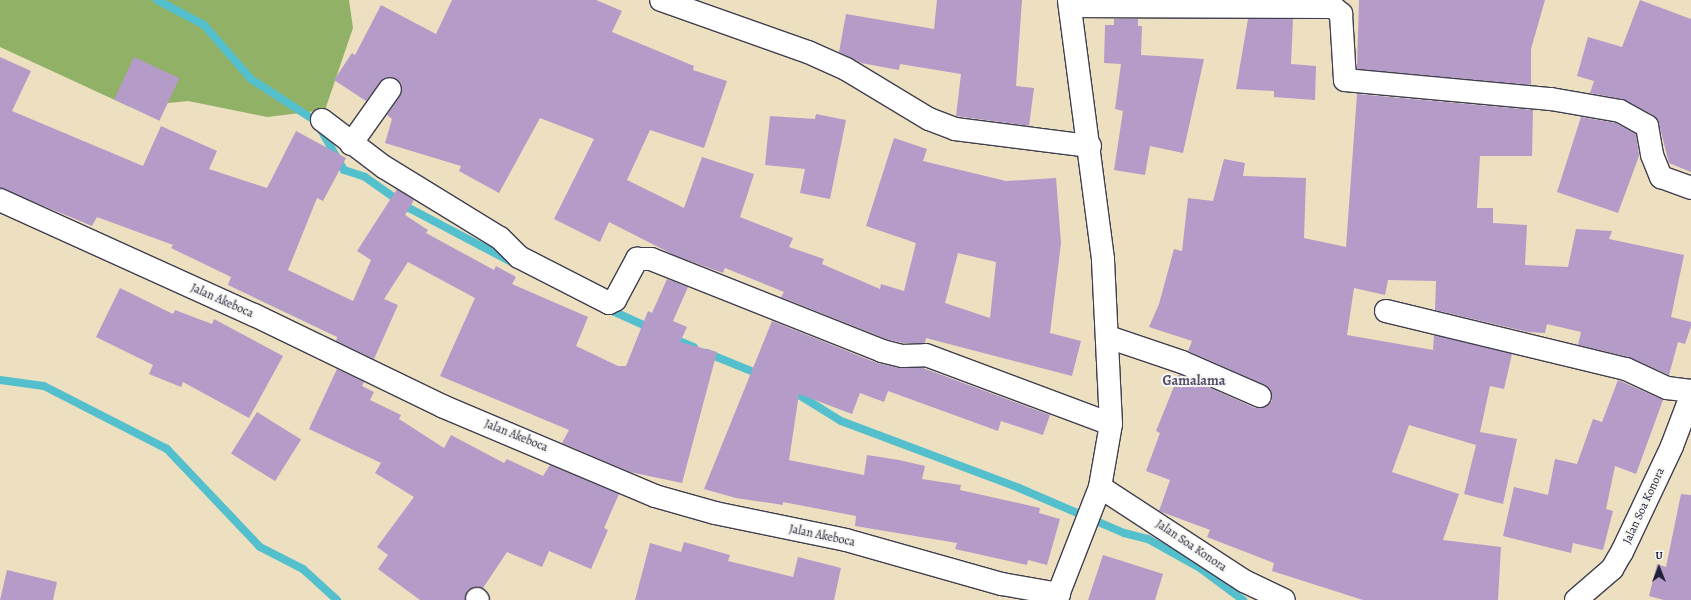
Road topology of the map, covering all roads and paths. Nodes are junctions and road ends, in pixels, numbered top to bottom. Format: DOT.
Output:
graph roads {
  1 [pos="661,0"];
  2 [pos="1266,2"];
  3 [pos="1070,3"];
  4 [pos="390,89"];
  5 [pos="322,120"];
  6 [pos="351,144"];
  7 [pos="1090,146"];
  8 [pos="1691,188"];
  9 [pos="0,200"];
  10 [pos="1386,310"];
  11 [pos="1108,336"];
  12 [pos="1691,390"];
  13 [pos="1260,396"];
  14 [pos="1691,396"];
  15 [pos="1111,424"];
  16 [pos="1100,486"];
  17 [pos="1058,597"];
  18 [pos="1284,600"];
  19 [pos="1576,600"];
  1 -- 7 [label="street"];
  2 -- 3 [label="street"];
  2 -- 8 [label="street"];
  3 -- 7 [label="street"];
  4 -- 6 [label="street"];
  5 -- 6 [label="street"];
  6 -- 15 [label="street"];
  7 -- 11 [label="street"];
  9 -- 17 [label="street, Jalan Akeboca"];
  10 -- 12 [label="street"];
  11 -- 13 [label="street"];
  11 -- 15 [label="street"];
  14 -- 19 [label="street, Jalan Soa Konora"];
  15 -- 16 [label="street"];
  16 -- 17 [label="street"];
  16 -- 18 [label="street, Jalan Soa Konora"];
}
